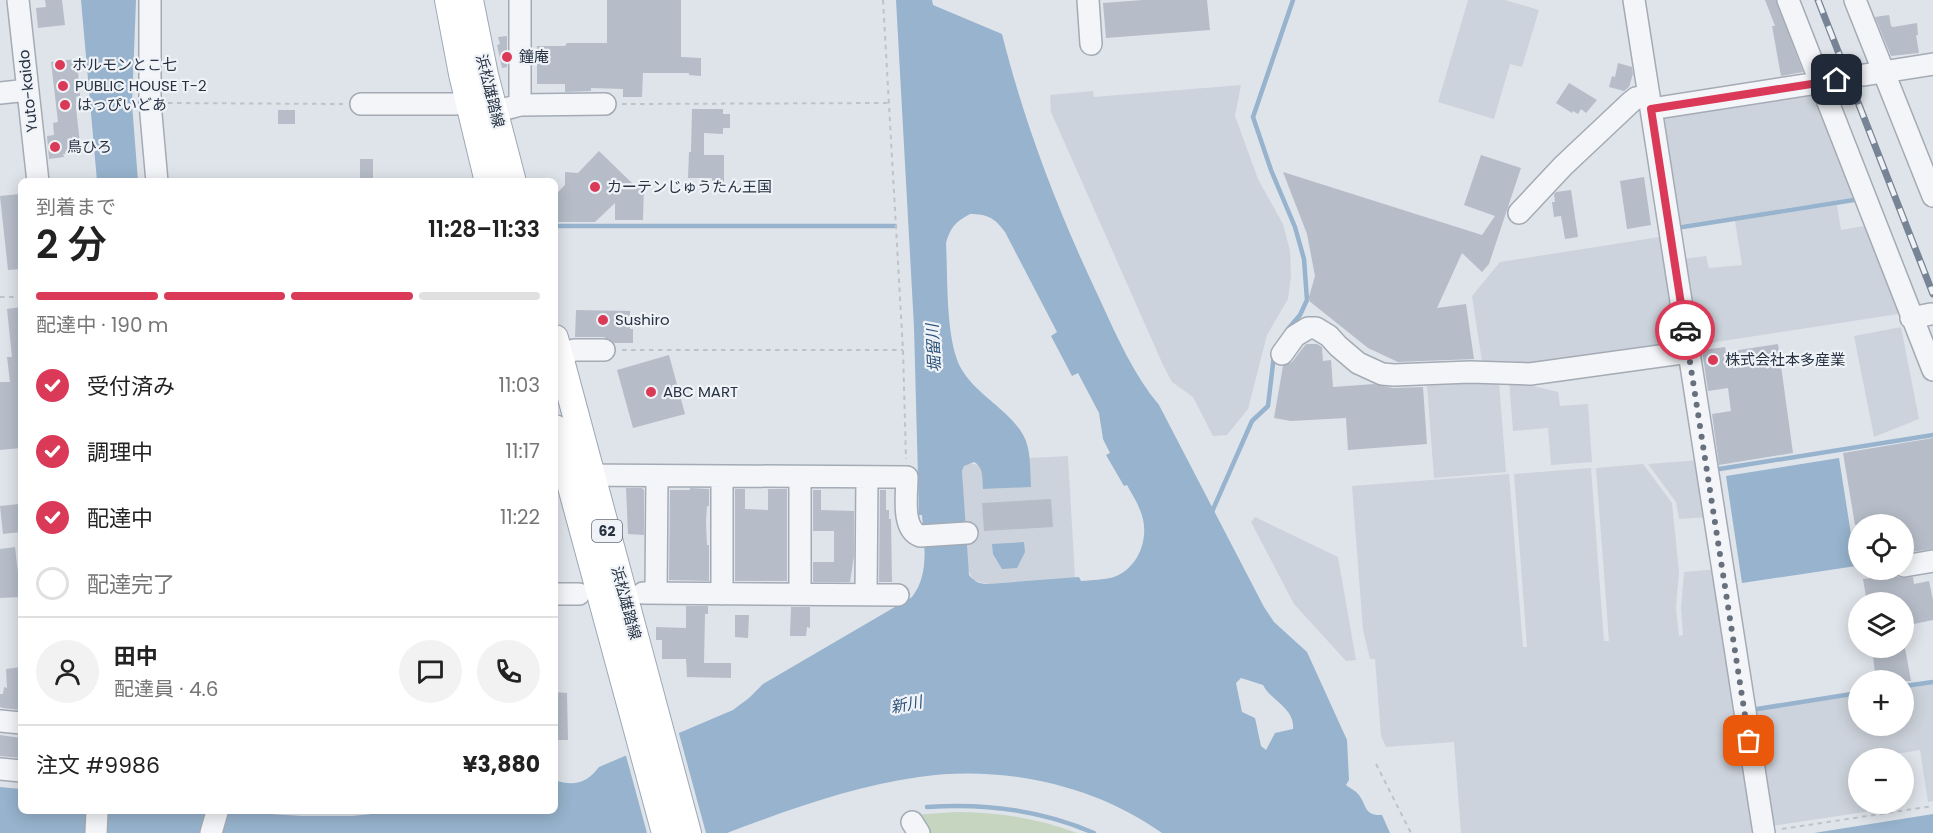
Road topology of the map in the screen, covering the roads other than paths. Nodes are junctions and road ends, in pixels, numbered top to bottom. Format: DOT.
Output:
graph roads {
  1 [pos="18,0"];
  2 [pos="150,0"];
  3 [pos="448,0"];
  4 [pos="470,0"];
  5 [pos="520,0"];
  6 [pos="1088,0"];
  7 [pos="1634,0"];
  8 [pos="1788,0"];
  9 [pos="1855,0"];
  10 [pos="1091,44"];
  11 [pos="1933,64"];
  12 [pos="1873,73"];
  13 [pos="1828,81"];
  14 [pos="28,90"];
  15 [pos="0,93"];
  16 [pos="468,100"];
  17 [pos="1650,102"];
  18 [pos="361,104"];
  19 [pos="605,104"];
  20 [pos="520,105"];
  21 [pos="494,111"];
  22 [pos="38,178"];
  23 [pos="157,178"];
  24 [pos="487,178"];
  25 [pos="512,178"];
  26 [pos="1933,196"];
  27 [pos="1519,213"];
  28 [pos="558,346"];
  29 [pos="604,350"];
  30 [pos="1689,352"];
  31 [pos="1282,354"];
  32 [pos="558,355"];
  33 [pos="1933,370"];
  34 [pos="558,436"];
  35 [pos="572,475"];
  36 [pos="657,476"];
  37 [pos="722,476"];
  38 [pos="800,477"];
  39 [pos="867,477"];
  40 [pos="967,533"];
  41 [pos="1933,561"];
  42 [pos="1914,564"];
  43 [pos="558,594"];
  44 [pos="579,594"];
  45 [pos="722,594"];
  46 [pos="800,594"];
  47 [pos="866,594"];
  48 [pos="898,595"];
  49 [pos="0,721"];
  50 [pos="18,723"];
  51 [pos="649,729"];
  52 [pos="0,769"];
  53 [pos="18,771"];
  54 [pos="97,814"];
  55 [pos="216,814"];
  56 [pos="96,833"];
  57 [pos="211,833"];
  58 [pos="665,833"];
  59 [pos="688,833"];
  60 [pos="1764,833"];
  1 -- 14 [label="street, Yuto-kaido"];
  2 -- 23 [label="street"];
  3 -- 16 [label="main road, 浜松雄踏線"];
  4 -- 21 [label="main road, 浜松雄踏線"];
  5 -- 20 [label="street"];
  6 -- 10 [label="street"];
  7 -- 17 [label="street"];
  8 -- 13 [label="street"];
  9 -- 12 [label="street"];
  11 -- 12 [label="street"];
  12 -- 26 [label="street"];
  13 -- 17 [label="street"];
  13 -- 33 [label="street"];
  14 -- 15 [label="street"];
  14 -- 22 [label="street, Yuto-kaido"];
  16 -- 18 [label="street"];
  16 -- 24 [label="main road, 浜松雄踏線"];
  17 -- 27 [label="street"];
  17 -- 30 [label="street"];
  19 -- 20 [label="street"];
  20 -- 21 [label="street"];
  21 -- 25 [label="main road, 浜松雄踏線"];
  28 -- 29 [label="street"];
  30 -- 31 [label="street"];
  30 -- 60 [label="street"];
  32 -- 35 [label="main road, 浜松雄踏線 / 62"];
  34 -- 35 [label="main road, 浜松雄踏線 / 62"];
  35 -- 36 [label="street"];
  35 -- 51 [label="main road, 浜松雄踏線 / 62"];
  36 -- 37 [label="street"];
  36 -- 45 [label="street"];
  37 -- 38 [label="street"];
  37 -- 45 [label="street"];
  38 -- 39 [label="street"];
  38 -- 46 [label="street"];
  39 -- 40 [label="street"];
  39 -- 47 [label="street"];
  41 -- 42 [label="street"];
  43 -- 44 [label="street"];
  45 -- 46 [label="street"];
  46 -- 47 [label="street"];
  47 -- 48 [label="street"];
  49 -- 50 [label="street"];
  51 -- 58 [label="main road, 浜松雄踏線 / 62"];
  51 -- 59 [label="main road, 浜松雄踏線 / 62"];
  52 -- 53 [label="street"];
  54 -- 56 [label="street"];
  55 -- 57 [label="street"];
}
